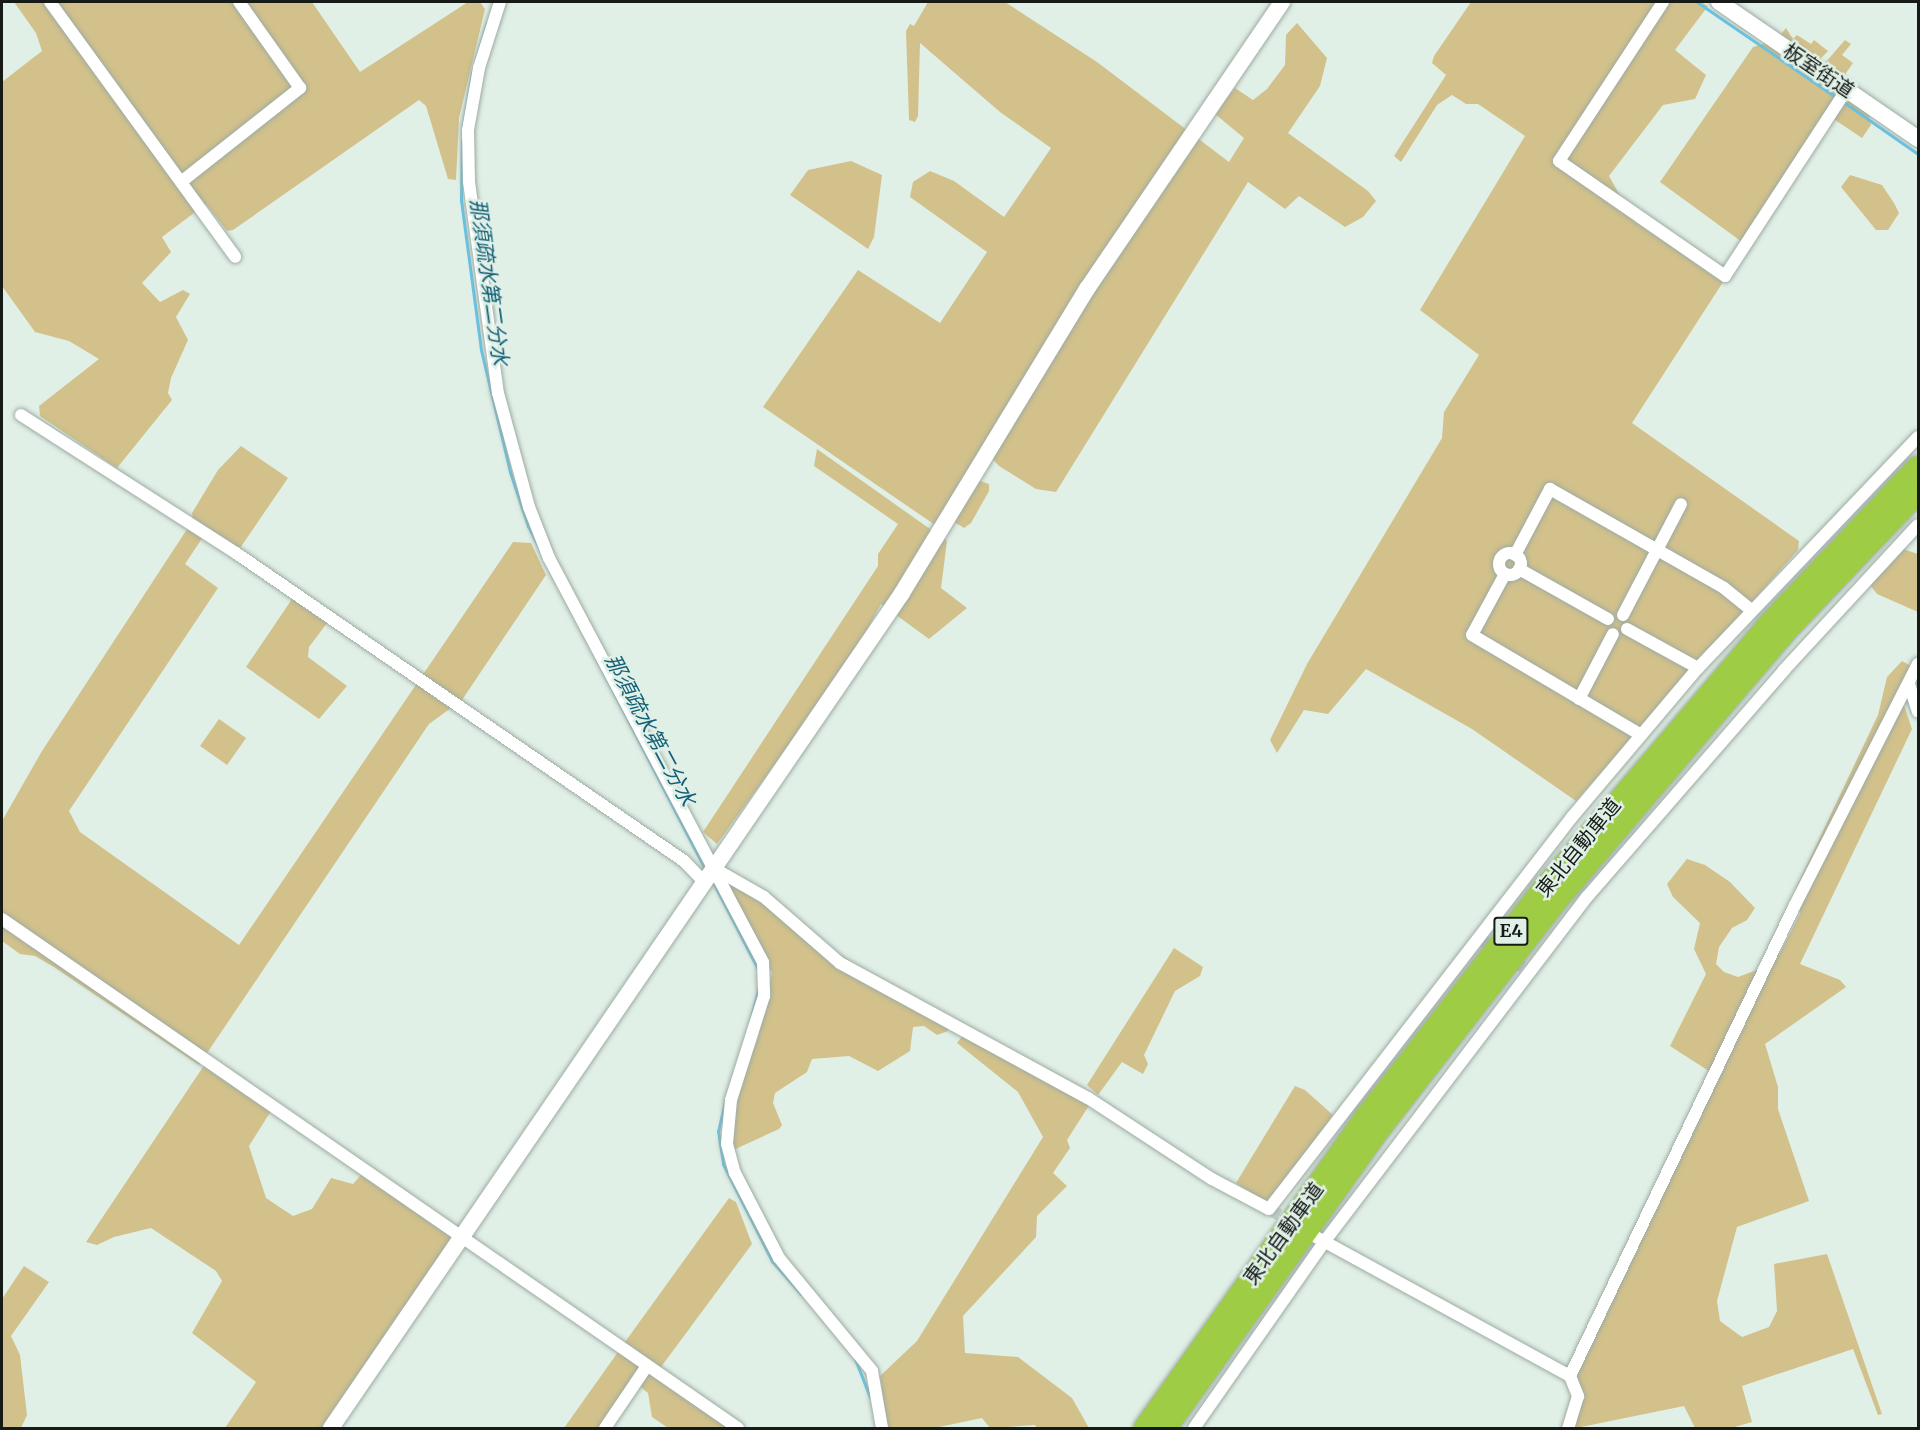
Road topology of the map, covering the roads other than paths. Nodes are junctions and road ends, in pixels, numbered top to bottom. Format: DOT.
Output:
graph roads {
  1 [pos="50,2"];
  2 [pos="239,2"];
  3 [pos="500,2"];
  4 [pos="1282,2"];
  5 [pos="1663,2"];
  6 [pos="1719,2"];
  7 [pos="1847,89"];
  8 [pos="1918,139"];
  9 [pos="181,182"];
  10 [pos="235,257"];
  11 [pos="21,415"];
  12 [pos="1918,437"];
  13 [pos="1918,467"];
  14 [pos="1918,492"];
  15 [pos="1680,504"];
  16 [pos="1918,525"];
  17 [pos="1657,550"];
  18 [pos="1515,555"];
  19 [pos="1520,569"];
  20 [pos="1505,574"];
  21 [pos="1751,610"];
  22 [pos="1623,615"];
  23 [pos="1608,619"];
  24 [pos="1628,629"];
  25 [pos="1613,634"];
  26 [pos="1918,664"];
  27 [pos="1698,668"];
  28 [pos="1909,684"];
  29 [pos="1580,699"];
  30 [pos="1918,712"];
  31 [pos="1641,735"];
  32 [pos="710,876"];
  33 [pos="2,919"];
  34 [pos="460,1238"];
  35 [pos="1320,1240"];
  36 [pos="647,1366"];
  37 [pos="1570,1376"];
  38 [pos="331,1428"];
  39 [pos="605,1428"];
  40 [pos="738,1428"];
  41 [pos="882,1428"];
  42 [pos="1145,1428"];
  43 [pos="1166,1428"];
  44 [pos="1194,1428"];
  45 [pos="1568,1428"];
  1 -- 9 [label="street"];
  2 -- 9 [label="street"];
  3 -- 32 [label="street"];
  4 -- 32 [label="street"];
  5 -- 7 [label="street"];
  6 -- 7 [label="street, 板室街道"];
  7 -- 8 [label="street, 板室街道"];
  9 -- 10 [label="street"];
  11 -- 32 [label="street"];
  12 -- 21 [label="street"];
  13 -- 42 [label="highway, 東北自動車道 / E4"];
  14 -- 43 [label="highway, 東北自動車道 / E4"];
  15 -- 17 [label="street"];
  16 -- 35 [label="street"];
  17 -- 18 [label="street"];
  17 -- 21 [label="street"];
  17 -- 22 [label="street"];
  18 -- 19 [label="street"];
  18 -- 20 [label="street"];
  19 -- 20 [label="street"];
  19 -- 23 [label="street"];
  20 -- 29 [label="street"];
  21 -- 27 [label="street"];
  22 -- 23 [label="street"];
  22 -- 24 [label="street"];
  23 -- 25 [label="street"];
  24 -- 25 [label="street"];
  24 -- 27 [label="street"];
  25 -- 29 [label="street"];
  26 -- 28 [label="street"];
  27 -- 31 [label="street"];
  28 -- 30 [label="street"];
  28 -- 37 [label="street"];
  29 -- 31 [label="street"];
  31 -- 32 [label="street"];
  32 -- 34 [label="street"];
  32 -- 41 [label="street"];
  33 -- 34 [label="street"];
  34 -- 36 [label="street"];
  34 -- 38 [label="street"];
  35 -- 37 [label="street"];
  35 -- 44 [label="street"];
  36 -- 39 [label="street"];
  36 -- 40 [label="street"];
  37 -- 45 [label="street"];
}
